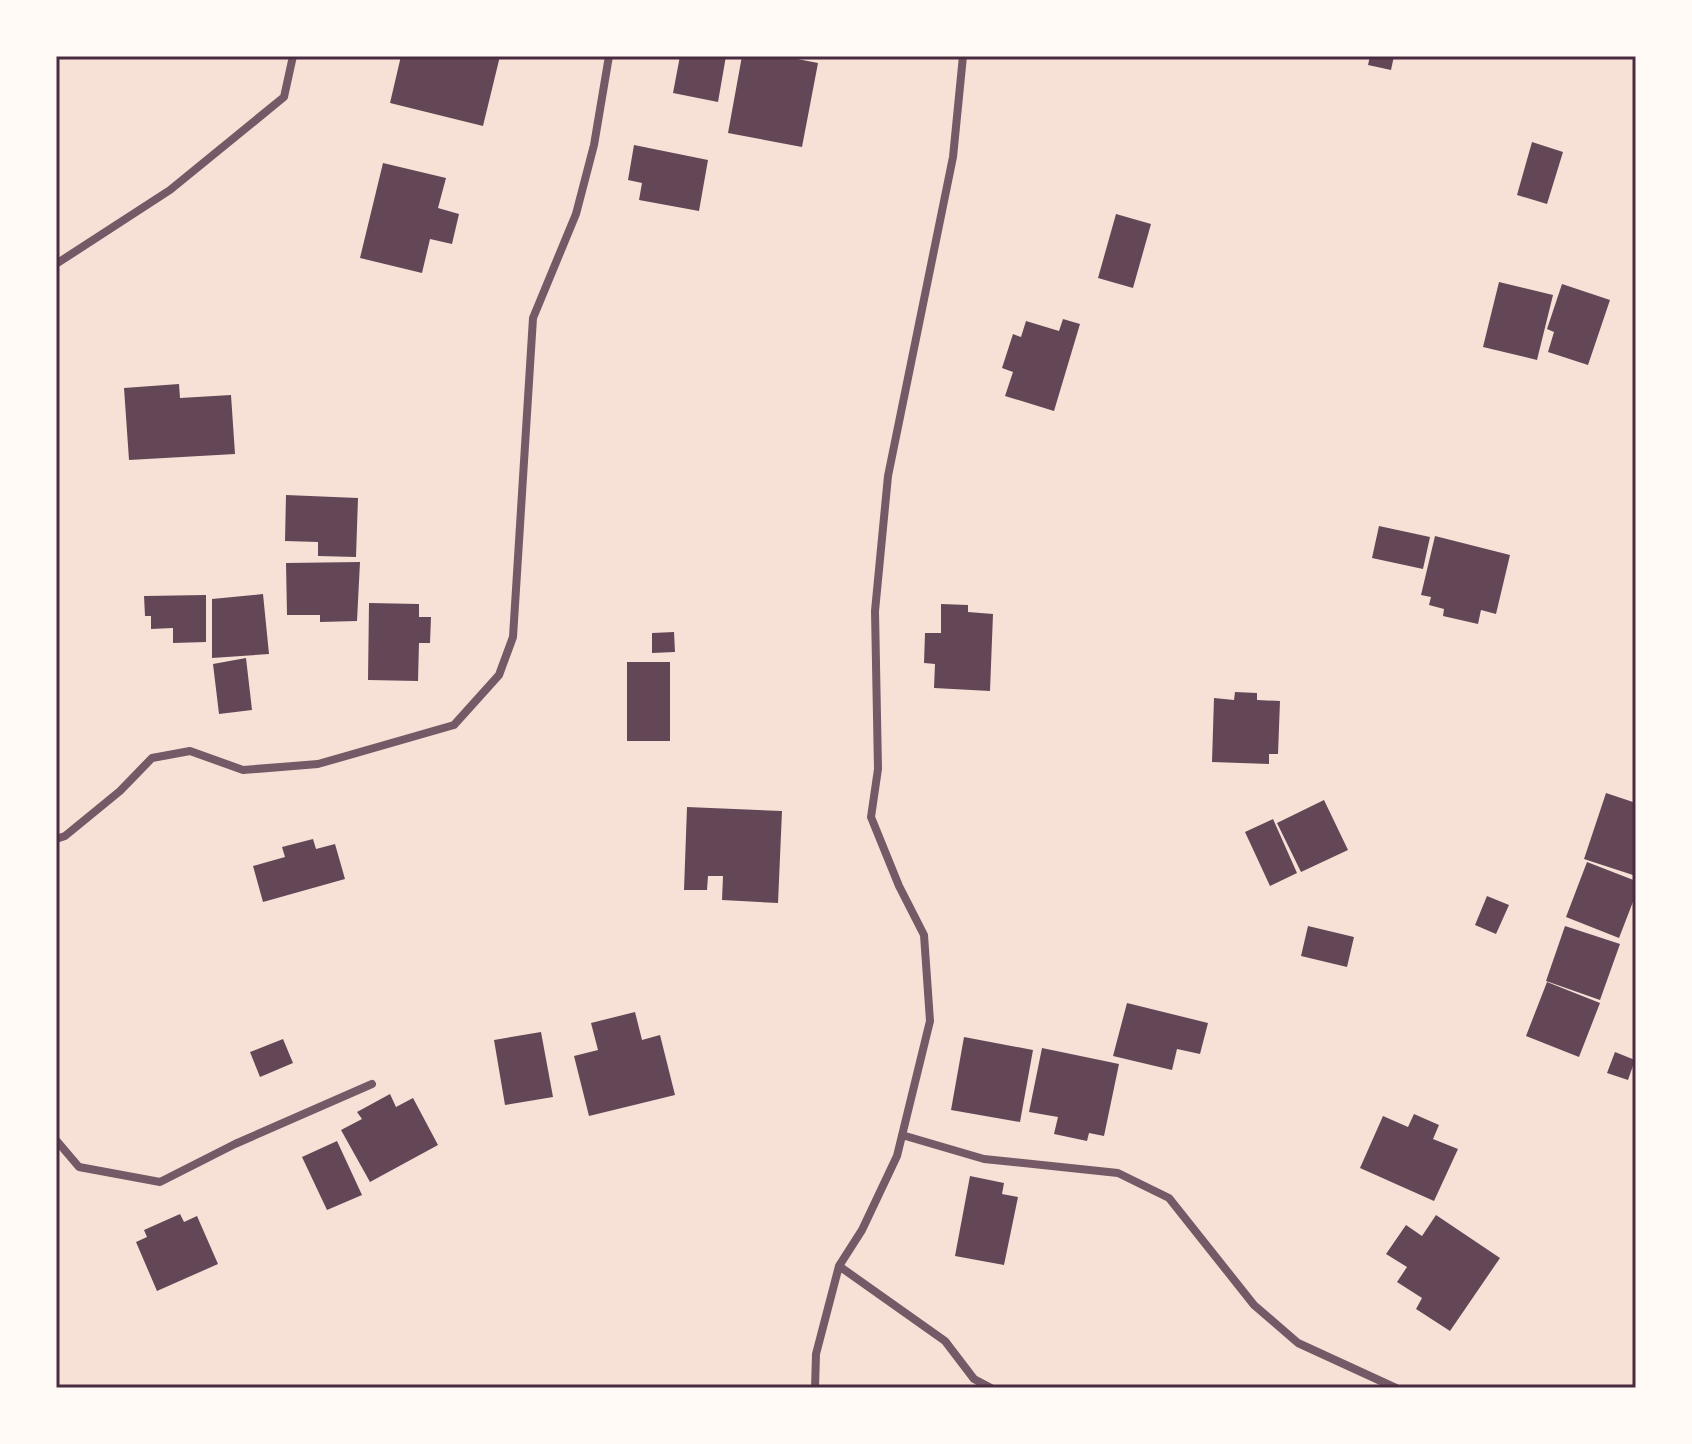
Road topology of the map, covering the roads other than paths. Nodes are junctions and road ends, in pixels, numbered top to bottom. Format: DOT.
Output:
graph roads {
  1 [pos="293,56"];
  2 [pos="609,56"];
  3 [pos="963,56"];
  4 [pos="56,264"];
  5 [pos="56,839"];
  6 [pos="372,1084"];
  7 [pos="902,1135"];
  8 [pos="56,1140"];
  9 [pos="839,1266"];
  10 [pos="815,1388"];
  11 [pos="991,1388"];
  12 [pos="1396,1388"];
  1 -- 4 [label="street"];
  2 -- 5 [label="street"];
  3 -- 7 [label="street"];
  6 -- 8 [label="street"];
  7 -- 9 [label="street"];
  7 -- 12 [label="street"];
  9 -- 10 [label="street"];
  9 -- 11 [label="street"];
}
